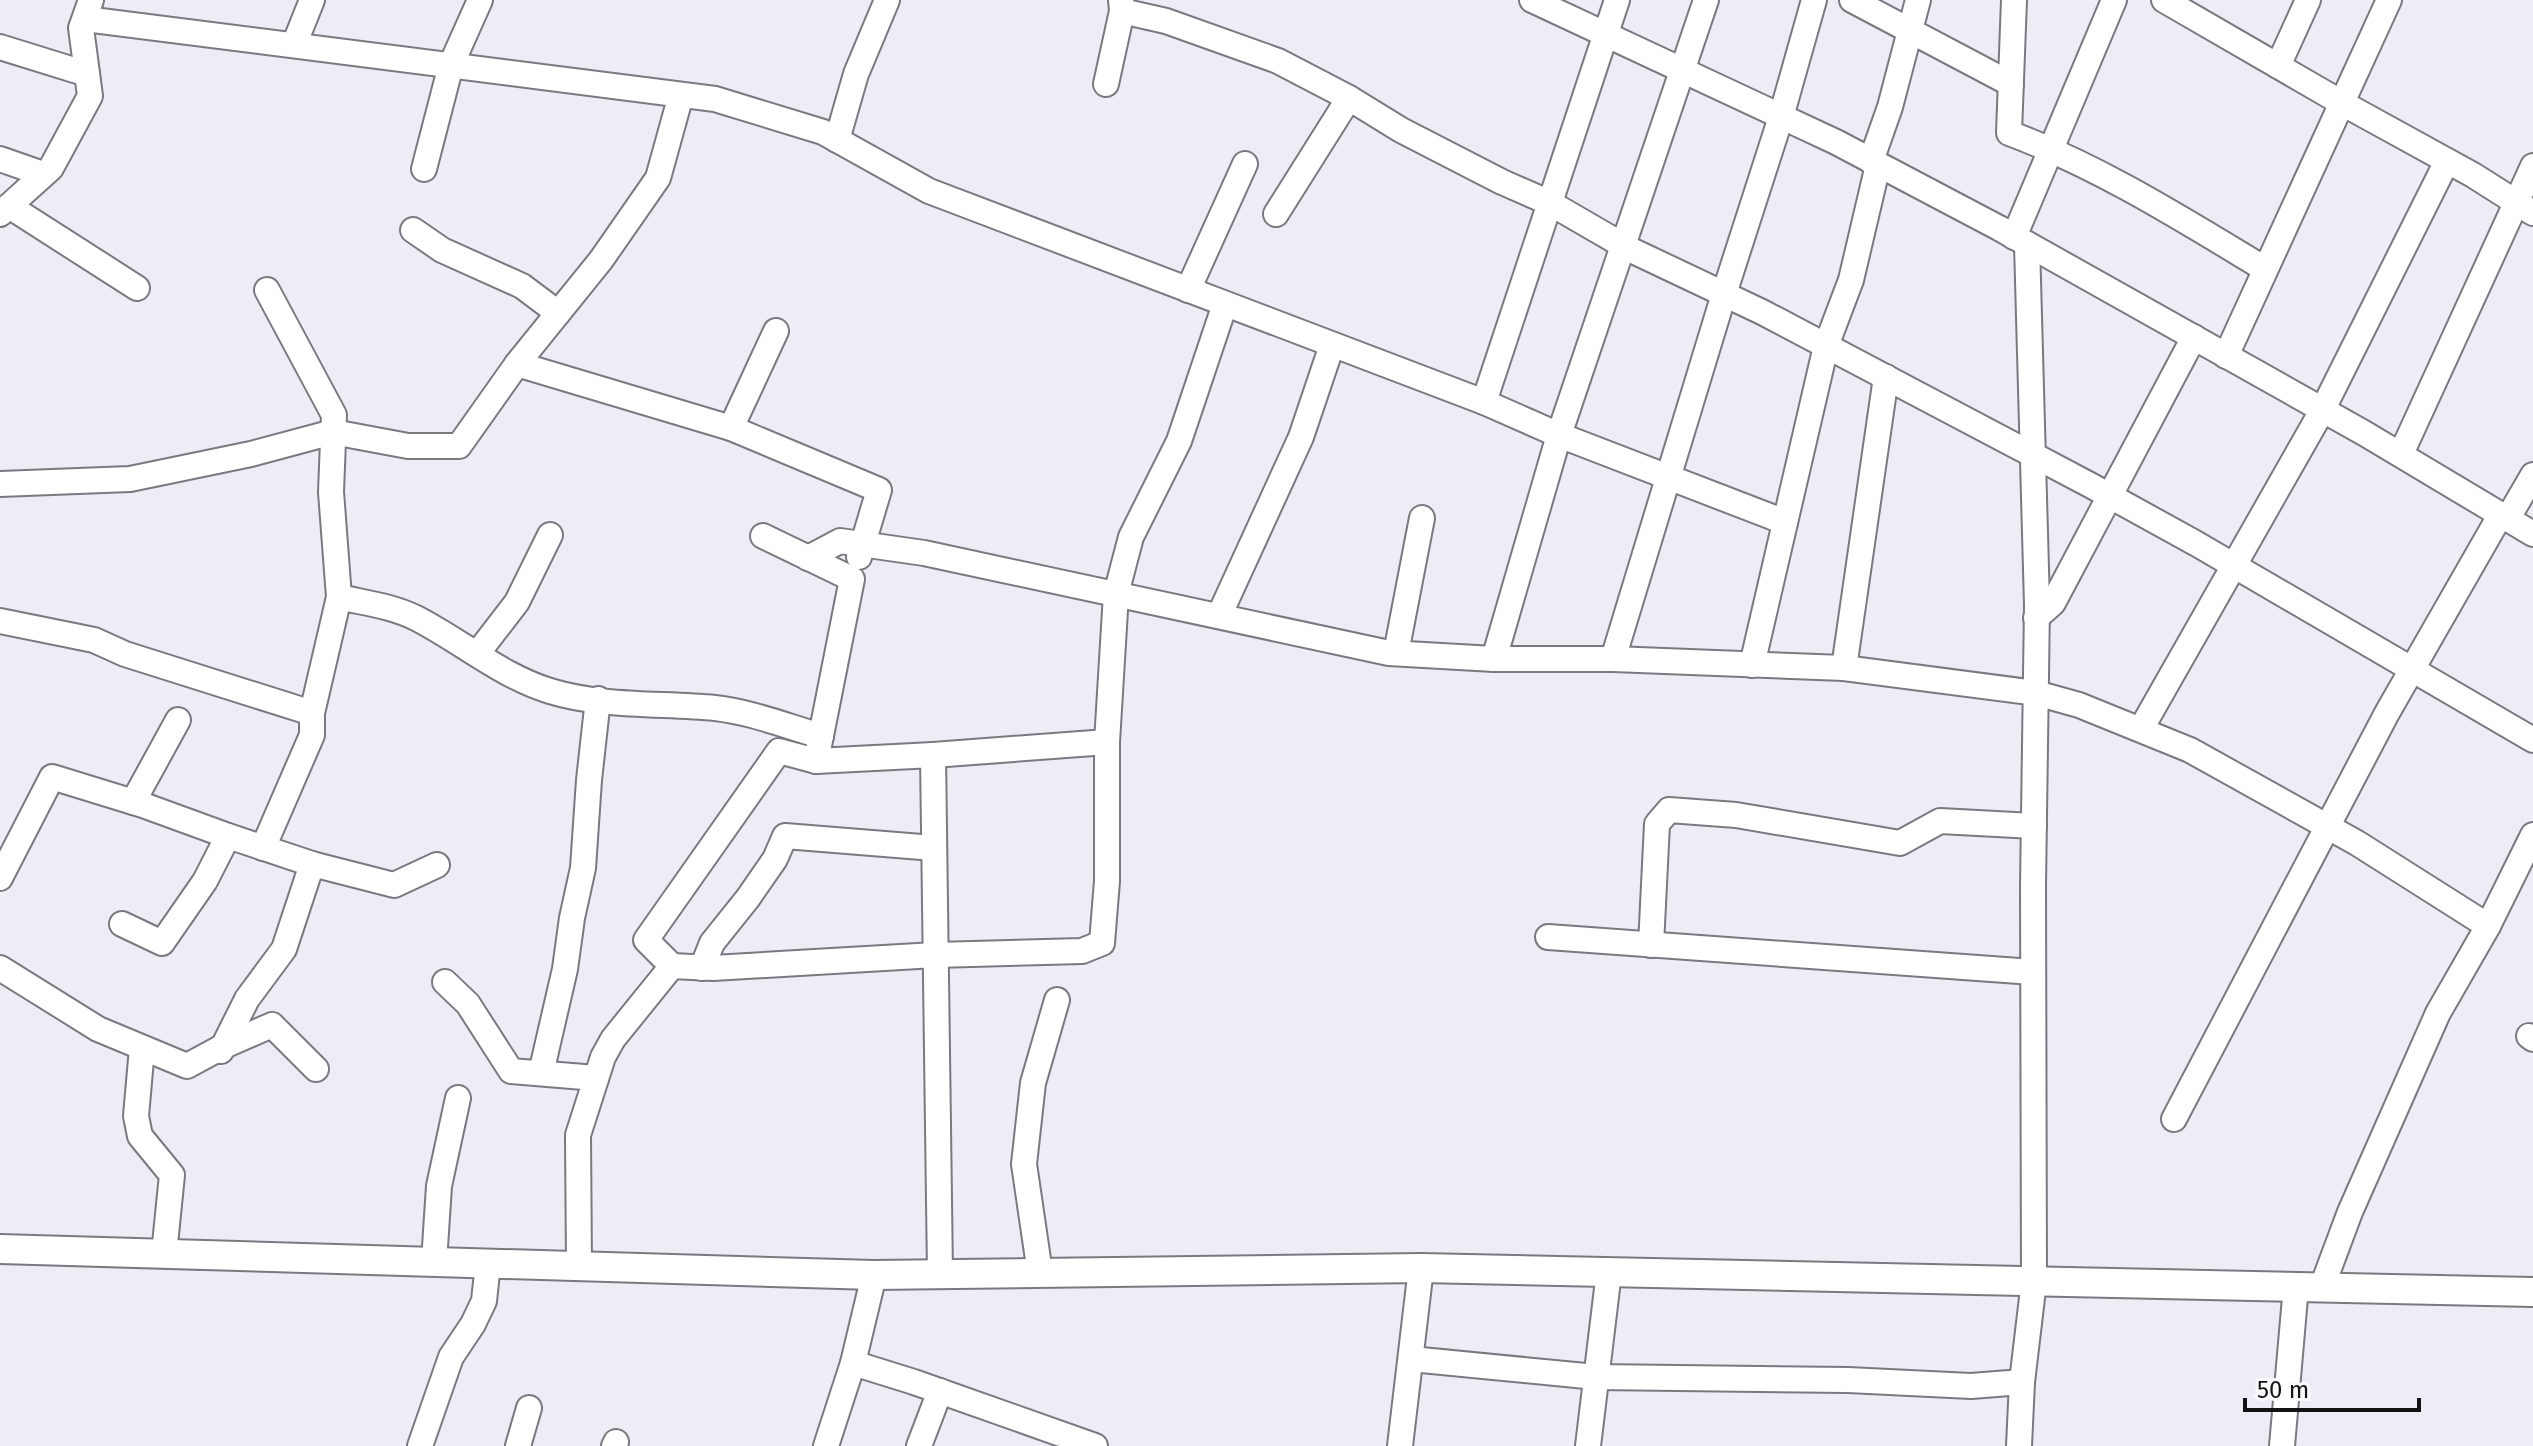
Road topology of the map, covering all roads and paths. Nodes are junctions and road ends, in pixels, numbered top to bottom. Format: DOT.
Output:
graph roads {
  1 [pos="312,0"];
  2 [pos="480,0"];
  3 [pos="887,0"];
  4 [pos="1532,0"];
  5 [pos="1617,0"];
  6 [pos="1706,0"];
  7 [pos="1814,0"];
  8 [pos="1852,0"];
  9 [pos="1918,0"];
  10 [pos="2014,0"];
  11 [pos="2114,0"];
  12 [pos="2164,0"];
  13 [pos="2308,0"];
  14 [pos="2389,0"];
  15 [pos="1121,6"];
  16 [pos="88,9"];
  17 [pos="1910,29"];
  18 [pos="1606,35"];
  19 [pos="294,45"];
  20 [pos="0,47"];
  21 [pos="451,65"];
  22 [pos="2278,66"];
  23 [pos="1684,71"];
  24 [pos="87,74"];
  25 [pos="1106,84"];
  26 [pos="2011,84"];
  27 [pos="681,95"];
  28 [pos="1349,98"];
  29 [pos="2342,103"];
  30 [pos="1781,117"];
  31 [pos="837,140"];
  32 [pos="2051,149"];
  33 [pos="0,159"];
  34 [pos="2447,161"];
  35 [pos="1875,163"];
  36 [pos="1245,164"];
  37 [pos="2533,166"];
  38 [pos="424,169"];
  39 [pos="43,174"];
  40 [pos="1550,203"];
  41 [pos="2524,207"];
  42 [pos="4,210"];
  43 [pos="1276,214"];
  44 [pos="413,230"];
  45 [pos="2020,241"];
  46 [pos="1622,245"];
  47 [pos="2265,269"];
  48 [pos="137,288"];
  49 [pos="267,290"];
  50 [pos="1188,290"];
  51 [pos="1724,294"];
  52 [pos="1225,304"];
  53 [pos="558,313"];
  54 [pos="776,331"];
  55 [pos="2194,337"];
  56 [pos="1332,345"];
  57 [pos="1826,346"];
  58 [pos="2226,356"];
  59 [pos="517,364"];
  60 [pos="1886,377"];
  61 [pos="1484,402"];
  62 [pos="2323,409"];
  63 [pos="731,428"];
  64 [pos="333,432"];
  65 [pos="1559,435"];
  66 [pos="2032,454"];
  67 [pos="2401,454"];
  68 [pos="2533,475"];
  69 [pos="1668,477"];
  70 [pos="0,484"];
  71 [pos="2109,496"];
  72 [pos="2504,516"];
  73 [pos="1422,518"];
  74 [pos="1785,522"];
  75 [pos="2533,534"];
  76 [pos="550,535"];
  77 [pos="763,536"];
  78 [pos="863,544"];
  79 [pos="808,558"];
  80 [pos="2234,566"];
  81 [pos="852,579"];
  82 [pos="1116,594"];
  83 [pos="339,597"];
  84 [pos="1219,616"];
  85 [pos="2036,618"];
  86 [pos="0,621"];
  87 [pos="1396,653"];
  88 [pos="477,654"];
  89 [pos="1494,659"];
  90 [pos="1613,659"];
  91 [pos="1752,665"];
  92 [pos="1844,668"];
  93 [pos="2412,671"];
  94 [pos="2036,693"];
  95 [pos="598,699"];
  96 [pos="312,713"];
  97 [pos="178,720"];
  98 [pos="2141,729"];
  99 [pos="821,736"];
  100 [pos="2533,740"];
  101 [pos="1107,742"];
  102 [pos="933,755"];
  103 [pos="816,761"];
  104 [pos="133,802"];
  105 [pos="2034,826"];
  106 [pos="2327,826"];
  107 [pos="2533,835"];
  108 [pos="228,836"];
  109 [pos="263,848"];
  110 [pos="934,848"];
  111 [pos="312,864"];
  112 [pos="437,865"];
  113 [pos="0,878"];
  114 [pos="122,924"];
  115 [pos="2488,926"];
  116 [pos="1548,937"];
  117 [pos="1651,945"];
  118 [pos="935,955"];
  119 [pos="672,966"];
  120 [pos="0,968"];
  121 [pos="702,968"];
  122 [pos="2033,972"];
  123 [pos="445,982"];
  124 [pos="1057,1000"];
  125 [pos="224,1046"];
  126 [pos="142,1048"];
  127 [pos="316,1069"];
  128 [pos="211,1071"];
  129 [pos="541,1073"];
  130 [pos="596,1078"];
  131 [pos="458,1098"];
  132 [pos="2174,1119"];
  133 [pos="0,1249"];
  134 [pos="164,1254"];
  135 [pos="434,1262"];
  136 [pos="488,1263"];
  137 [pos="579,1266"];
  138 [pos="1421,1268"];
  139 [pos="1609,1272"];
  140 [pos="1040,1273"];
  141 [pos="940,1274"];
  142 [pos="874,1275"];
  143 [pos="2034,1281"];
  144 [pos="2309,1287"];
  145 [pos="2533,1292"];
  146 [pos="1411,1359"];
  147 [pos="853,1363"];
  148 [pos="1596,1377"];
  149 [pos="2022,1382"];
  150 [pos="940,1391"];
  151 [pos="529,1408"];
  152 [pos="420,1446"];
  153 [pos="518,1446"];
  154 [pos="826,1446"];
  155 [pos="919,1446"];
  156 [pos="1095,1446"];
  157 [pos="1400,1446"];
  158 [pos="1588,1446"];
  159 [pos="2019,1446"];
  160 [pos="2282,1446"];
  1 -- 19 [label="street"];
  2 -- 21 [label="street"];
  3 -- 31 [label="street"];
  4 -- 18 [label="street"];
  5 -- 18 [label="street"];
  6 -- 23 [label="street"];
  7 -- 30 [label="street"];
  8 -- 17 [label="street"];
  9 -- 17 [label="street"];
  10 -- 26 [label="street"];
  11 -- 32 [label="street"];
  12 -- 22 [label="street"];
  13 -- 22 [label="street"];
  14 -- 29 [label="street"];
  15 -- 25 [label="street"];
  15 -- 28 [label="street"];
  16 -- 19 [label="street"];
  16 -- 24 [label="street"];
  17 -- 26 [label="street"];
  17 -- 35 [label="street"];
  18 -- 23 [label="street"];
  18 -- 40 [label="street"];
  19 -- 21 [label="street"];
  20 -- 24 [label="street"];
  21 -- 27 [label="street"];
  21 -- 38 [label="street"];
  22 -- 29 [label="street"];
  23 -- 30 [label="street"];
  23 -- 46 [label="street"];
  24 -- 39 [label="street"];
  26 -- 32 [label="street"];
  27 -- 31 [label="street"];
  27 -- 53 [label="street"];
  28 -- 40 [label="street"];
  28 -- 43 [label="street"];
  29 -- 34 [label="street"];
  29 -- 47 [label="street"];
  30 -- 35 [label="street"];
  30 -- 51 [label="street"];
  31 -- 50 [label="street"];
  32 -- 45 [label="street"];
  32 -- 47 [label="street"];
  33 -- 39 [label="street"];
  34 -- 41 [label="street"];
  34 -- 62 [label="street"];
  35 -- 45 [label="street"];
  35 -- 57 [label="street"];
  36 -- 50 [label="street"];
  37 -- 41 [label="street"];
  39 -- 42 [label="street"];
  40 -- 46 [label="street"];
  40 -- 61 [label="street"];
  41 -- 67 [label="street"];
  42 -- 48 [label="street"];
  44 -- 53 [label="street"];
  45 -- 55 [label="street"];
  45 -- 66 [label="street"];
  46 -- 51 [label="street"];
  46 -- 65 [label="street"];
  47 -- 58 [label="street"];
  49 -- 64 [label="street"];
  50 -- 52 [label="street"];
  51 -- 57 [label="street"];
  51 -- 69 [label="street"];
  52 -- 56 [label="street"];
  52 -- 82 [label="street"];
  53 -- 59 [label="street"];
  54 -- 63 [label="street"];
  55 -- 58 [label="street"];
  55 -- 71 [label="street"];
  56 -- 61 [label="street"];
  56 -- 84 [label="street"];
  57 -- 60 [label="street"];
  57 -- 74 [label="street"];
  58 -- 62 [label="street"];
  59 -- 63 [label="street"];
  59 -- 64 [label="street"];
  60 -- 66 [label="street"];
  60 -- 92 [label="street"];
  61 -- 65 [label="street"];
  62 -- 67 [label="street"];
  62 -- 80 [label="street"];
  63 -- 78 [label="street"];
  64 -- 70 [label="street"];
  64 -- 83 [label="street"];
  65 -- 69 [label="street"];
  65 -- 89 [label="street"];
  66 -- 71 [label="street"];
  66 -- 85 [label="street"];
  67 -- 72 [label="street"];
  68 -- 72 [label="street"];
  69 -- 74 [label="street"];
  69 -- 90 [label="street"];
  71 -- 80 [label="street"];
  71 -- 85 [label="street"];
  72 -- 75 [label="street"];
  72 -- 93 [label="street"];
  73 -- 87 [label="street"];
  74 -- 91 [label="street"];
  76 -- 88 [label="street"];
  77 -- 79 [label="street"];
  78 -- 79 [label="street"];
  78 -- 81 [label="street"];
  78 -- 82 [label="street"];
  79 -- 81 [label="street"];
  80 -- 93 [label="street"];
  80 -- 98 [label="street"];
  81 -- 99 [label="street"];
  82 -- 84 [label="street"];
  82 -- 101 [label="street"];
  83 -- 88 [label="street"];
  83 -- 96 [label="street"];
  84 -- 87 [label="street"];
  85 -- 94 [label="street"];
  86 -- 96 [label="street"];
  87 -- 89 [label="street"];
  88 -- 95 [label="street"];
  89 -- 90 [label="street"];
  90 -- 91 [label="street"];
  91 -- 92 [label="street"];
  92 -- 94 [label="street"];
  93 -- 100 [label="street"];
  93 -- 106 [label="street"];
  94 -- 98 [label="street"];
  94 -- 105 [label="street"];
  95 -- 99 [label="street"];
  95 -- 129 [label="street"];
  96 -- 109 [label="street"];
  97 -- 104 [label="street"];
  98 -- 106 [label="street"];
  99 -- 103 [label="street"];
  101 -- 102 [label="street"];
  101 -- 118 [label="street"];
  102 -- 103 [label="street"];
  102 -- 110 [label="street"];
  103 -- 119 [label="street"];
  104 -- 108 [label="street"];
  104 -- 113 [label="street"];
  105 -- 117 [label="street"];
  105 -- 122 [label="street"];
  106 -- 115 [label="street"];
  106 -- 132 [label="street"];
  107 -- 115 [label="street"];
  108 -- 109 [label="street"];
  108 -- 114 [label="street"];
  109 -- 111 [label="street"];
  110 -- 118 [label="street"];
  110 -- 121 [label="street"];
  111 -- 112 [label="street"];
  111 -- 125 [label="street"];
  115 -- 144 [label="street"];
  116 -- 117 [label="street"];
  117 -- 122 [label="street"];
  118 -- 121 [label="street"];
  118 -- 141 [label="street"];
  119 -- 121 [label="street"];
  119 -- 130 [label="street"];
  120 -- 126 [label="street"];
  122 -- 143 [label="street"];
  123 -- 129 [label="street"];
  124 -- 140 [label="street"];
  125 -- 126 [label="street"];
  125 -- 127 [label="street"];
  125 -- 128 [label="street"];
  126 -- 134 [label="street"];
  129 -- 130 [label="street"];
  130 -- 137 [label="street"];
  131 -- 135 [label="street"];
  133 -- 134 [label="street"];
  134 -- 135 [label="street"];
  135 -- 136 [label="street"];
  136 -- 137 [label="street"];
  136 -- 152 [label="street"];
  137 -- 142 [label="street"];
  138 -- 139 [label="street"];
  138 -- 140 [label="street"];
  138 -- 146 [label="street"];
  139 -- 143 [label="street"];
  139 -- 148 [label="street"];
  140 -- 141 [label="street"];
  141 -- 142 [label="street"];
  142 -- 147 [label="street"];
  143 -- 144 [label="street"];
  143 -- 149 [label="street"];
  144 -- 145 [label="street"];
  144 -- 160 [label="street"];
  146 -- 148 [label="street"];
  146 -- 157 [label="street"];
  147 -- 150 [label="street"];
  147 -- 154 [label="street"];
  148 -- 149 [label="street"];
  148 -- 158 [label="street"];
  149 -- 159 [label="street"];
  150 -- 155 [label="street"];
  150 -- 156 [label="street"];
  151 -- 153 [label="street"];
}
